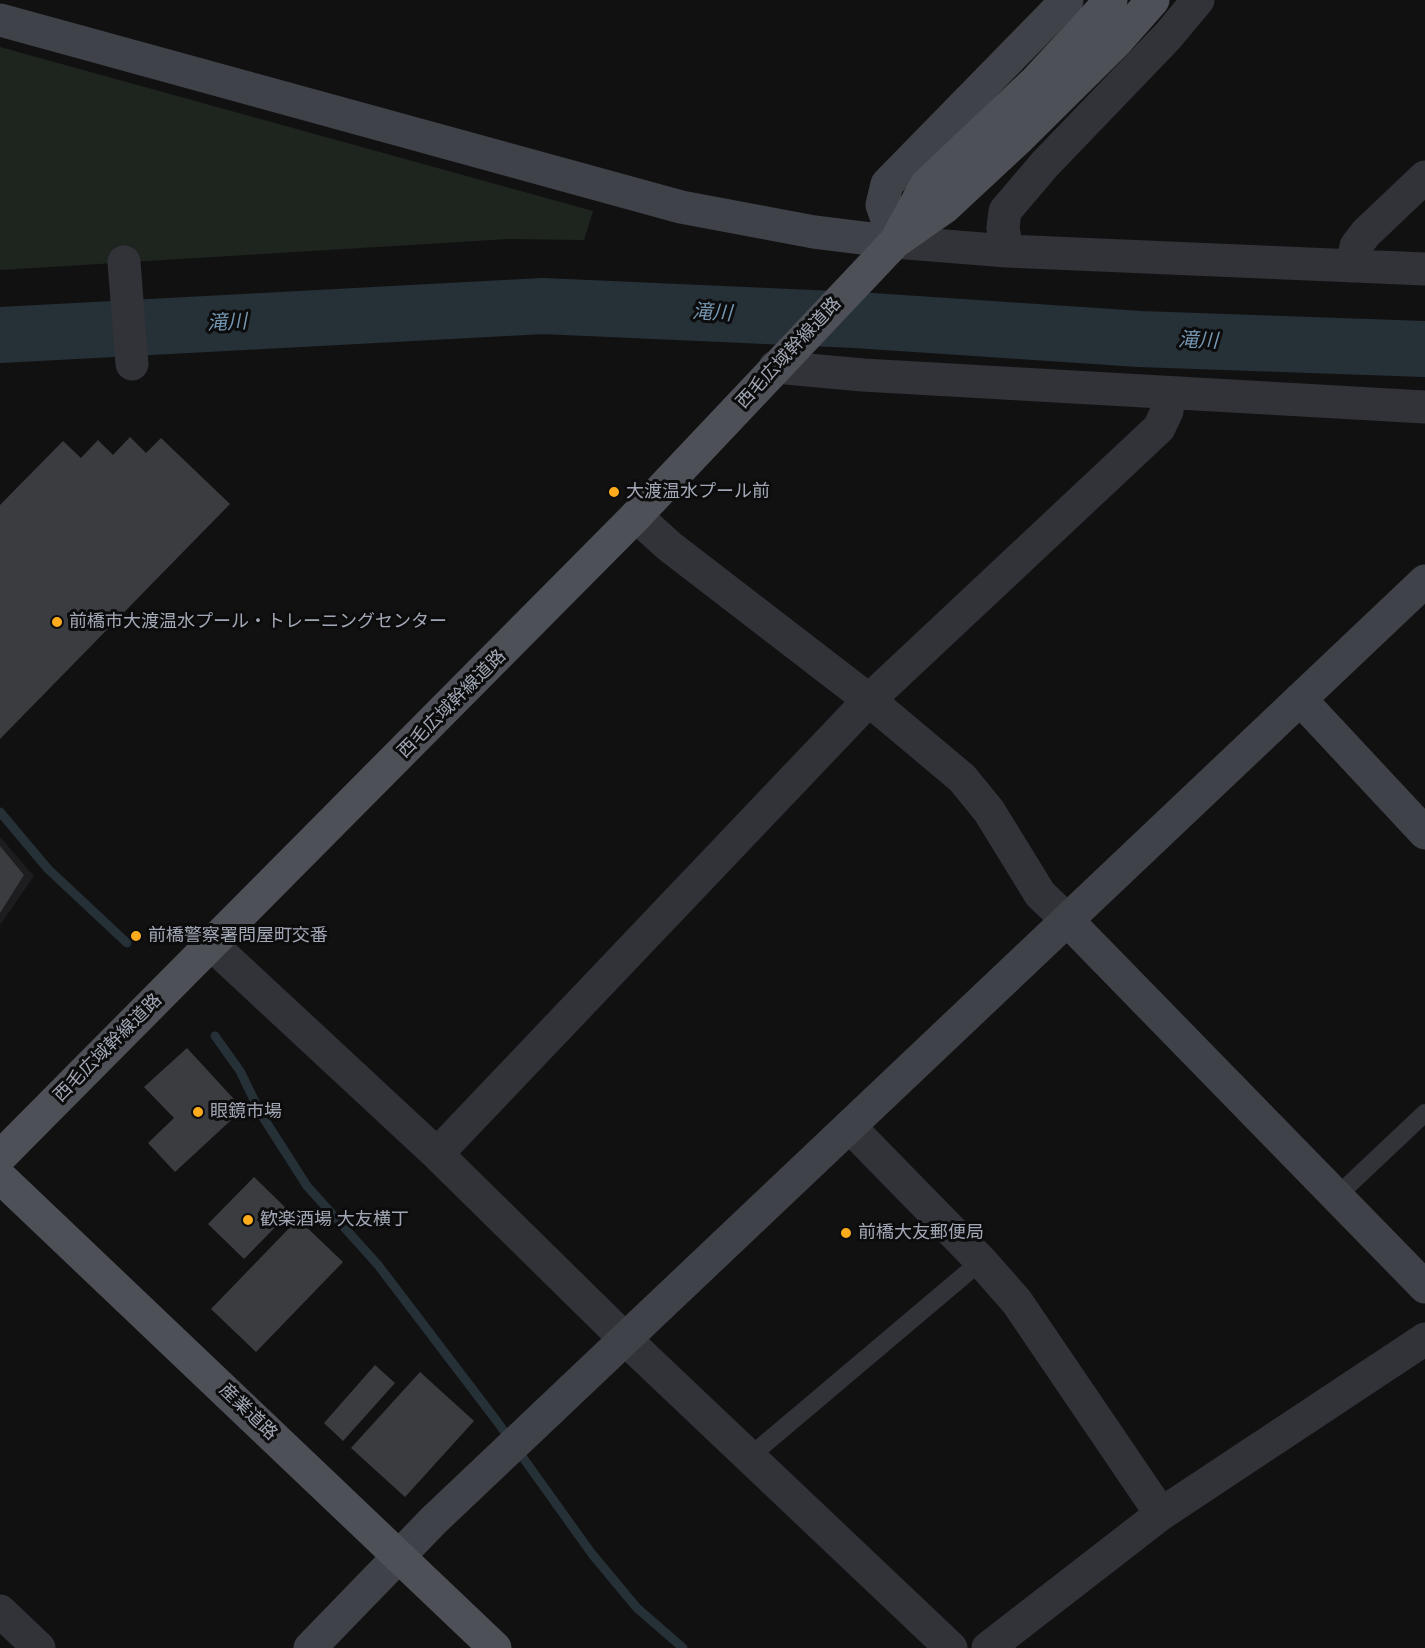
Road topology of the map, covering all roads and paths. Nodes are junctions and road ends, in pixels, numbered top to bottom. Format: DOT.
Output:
graph roads {
  1 [pos="1067,0"];
  2 [pos="1111,0"];
  3 [pos="1153,0"];
  4 [pos="1198,0"];
  5 [pos="0,20"];
  6 [pos="1425,177"];
  7 [pos="895,242"];
  8 [pos="1007,251"];
  9 [pos="124,262"];
  10 [pos="1352,266"];
  11 [pos="1425,268"];
  12 [pos="781,361"];
  13 [pos="132,364"];
  14 [pos="1169,393"];
  15 [pos="1425,407"];
  16 [pos="636,516"];
  17 [pos="1425,581"];
  18 [pos="1300,699"];
  19 [pos="869,700"];
  20 [pos="1425,833"];
  21 [pos="1066,920"];
  22 [pos="211,944"];
  23 [pos="1425,1113"];
  24 [pos="850,1127"];
  25 [pos="436,1154"];
  26 [pos="0,1157"];
  27 [pos="0,1177"];
  28 [pos="1337,1196"];
  29 [pos="981,1261"];
  30 [pos="1425,1287"];
  31 [pos="624,1338"];
  32 [pos="1425,1338"];
  33 [pos="749,1457"];
  34 [pos="1161,1514"];
  35 [pos="399,1556"];
  36 [pos="0,1611"];
  37 [pos="39,1648"];
  38 [pos="310,1648"];
  39 [pos="495,1648"];
  40 [pos="951,1648"];
  41 [pos="988,1648"];
  1 -- 7 [label="street"];
  2 -- 7 [label="main road, 西毛広域幹線道路"];
  3 -- 7 [label="main road, 西毛広域幹線道路"];
  4 -- 8 [label="street"];
  5 -- 7 [label="street"];
  6 -- 10 [label="street"];
  7 -- 8 [label="street"];
  7 -- 12 [label="main road, 西毛広域幹線道路"];
  8 -- 10 [label="street"];
  9 -- 13 [label="street"];
  10 -- 11 [label="street"];
  12 -- 14 [label="street"];
  12 -- 16 [label="main road, 西毛広域幹線道路"];
  14 -- 15 [label="street"];
  14 -- 19 [label="street"];
  16 -- 19 [label="street"];
  16 -- 22 [label="main road, 西毛広域幹線道路"];
  17 -- 18 [label="street"];
  18 -- 20 [label="street"];
  18 -- 21 [label="street"];
  19 -- 21 [label="street"];
  19 -- 25 [label="street"];
  21 -- 24 [label="street"];
  21 -- 28 [label="street"];
  22 -- 25 [label="street"];
  22 -- 26 [label="main road, 西毛広域幹線道路"];
  23 -- 28 [label="lane"];
  24 -- 29 [label="street"];
  24 -- 31 [label="street"];
  25 -- 31 [label="street"];
  27 -- 35 [label="main road, 産業道路"];
  28 -- 30 [label="street"];
  29 -- 33 [label="lane"];
  29 -- 34 [label="street"];
  31 -- 33 [label="street"];
  31 -- 35 [label="street"];
  32 -- 34 [label="street"];
  33 -- 40 [label="street"];
  34 -- 41 [label="street"];
  35 -- 38 [label="street"];
  35 -- 39 [label="main road, 産業道路"];
  36 -- 37 [label="street"];
}
